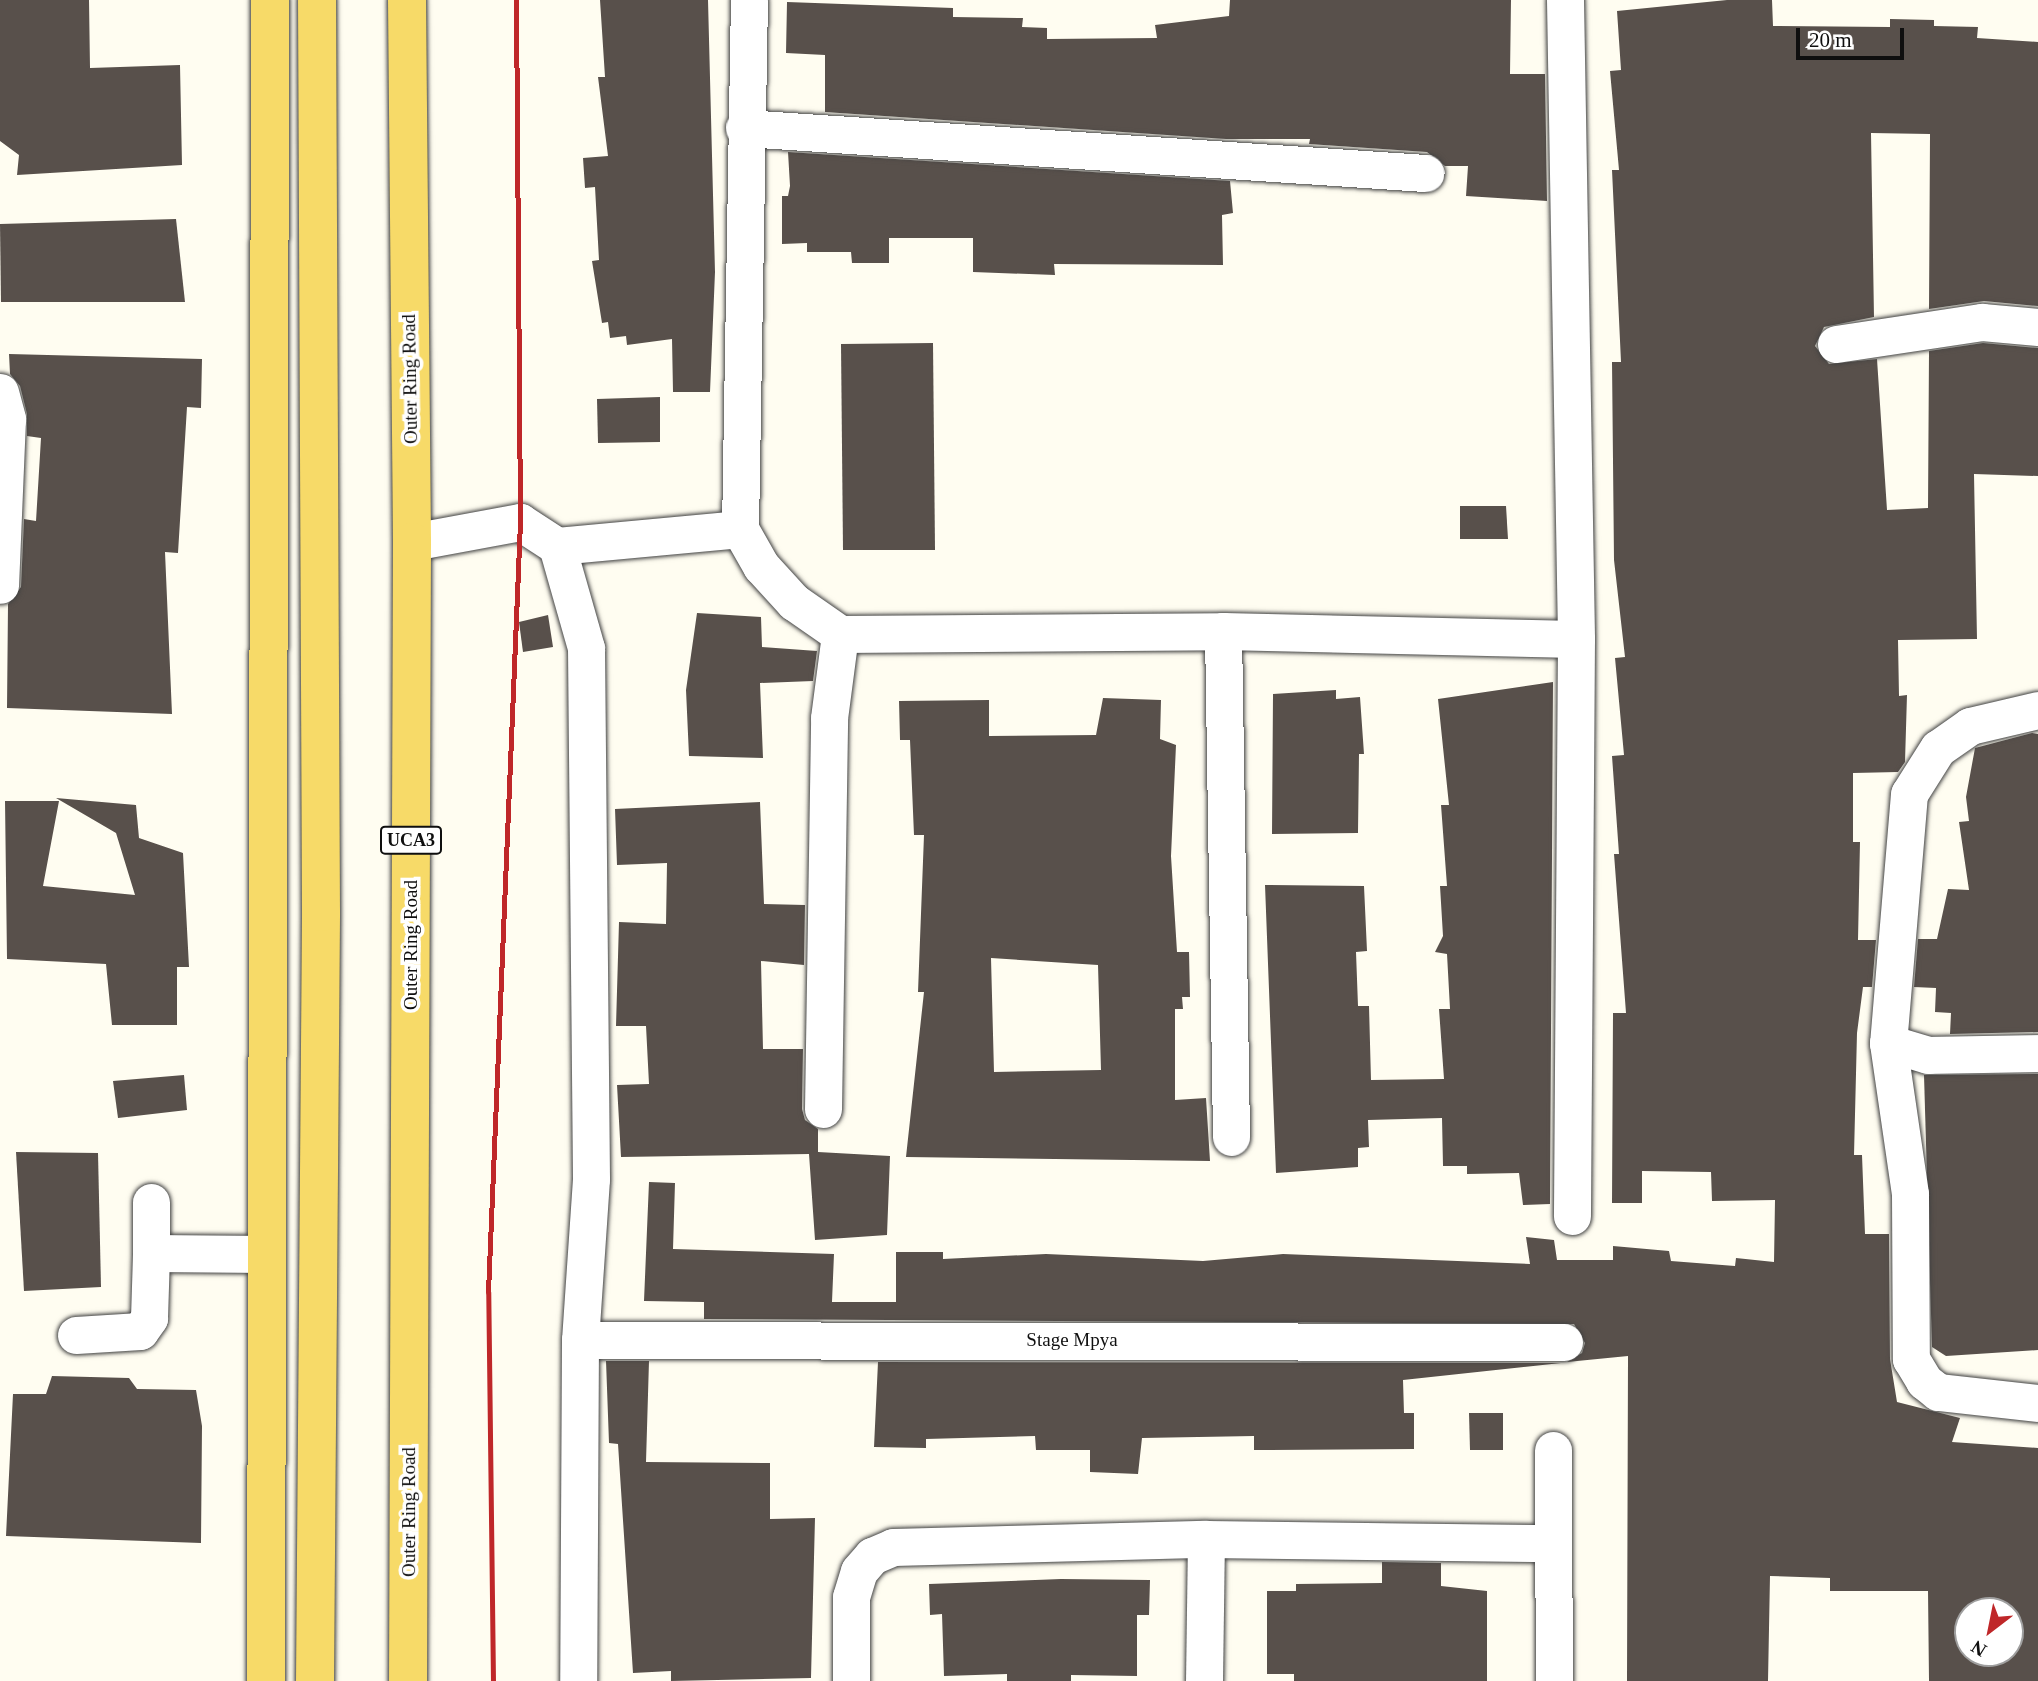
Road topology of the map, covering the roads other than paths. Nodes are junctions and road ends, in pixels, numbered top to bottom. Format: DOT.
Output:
graph roads {
  1 [pos="270,0"];
  2 [pos="317,0"];
  3 [pos="407,0"];
  4 [pos="749,0"];
  5 [pos="1565,0"];
  6 [pos="744,128"];
  7 [pos="1426,173"];
  8 [pos="2038,327"];
  9 [pos="1836,344"];
  10 [pos="0,392"];
  11 [pos="740,529"];
  12 [pos="412,542"];
  13 [pos="557,546"];
  14 [pos="0,585"];
  15 [pos="1223,631"];
  16 [pos="840,634"];
  17 [pos="1576,639"];
  18 [pos="2038,710"];
  19 [pos="1888,1043"];
  20 [pos="2038,1053"];
  21 [pos="823,1109"];
  22 [pos="1231,1137"];
  23 [pos="151,1202"];
  24 [pos="1572,1216"];
  25 [pos="151,1253"];
  26 [pos="267,1254"];
  27 [pos="76,1335"];
  28 [pos="580,1340"];
  29 [pos="1564,1342"];
  30 [pos="2038,1403"];
  31 [pos="1553,1450"];
  32 [pos="1206,1539"];
  33 [pos="1553,1543"];
  34 [pos="266,1681"];
  35 [pos="315,1681"];
  36 [pos="408,1681"];
  37 [pos="578,1681"];
  38 [pos="850,1681"];
  39 [pos="1204,1681"];
  40 [pos="1554,1681"];
  1 -- 26 [label="main road"];
  2 -- 35 [label="main road"];
  3 -- 12 [label="main road, Outer Ring Road / UCA3"];
  4 -- 6 [label="street"];
  5 -- 17 [label="street"];
  6 -- 7 [label="street"];
  6 -- 11 [label="street"];
  8 -- 9 [label="street"];
  10 -- 14 [label="street"];
  11 -- 13 [label="street"];
  11 -- 16 [label="street"];
  12 -- 13 [label="street"];
  12 -- 36 [label="main road, Outer Ring Road / UCA3"];
  13 -- 28 [label="street"];
  15 -- 16 [label="street"];
  15 -- 17 [label="street"];
  15 -- 22 [label="street"];
  16 -- 21 [label="street"];
  17 -- 24 [label="street"];
  18 -- 19 [label="street"];
  19 -- 20 [label="street"];
  19 -- 30 [label="street"];
  23 -- 25 [label="street"];
  25 -- 26 [label="street"];
  25 -- 27 [label="street"];
  26 -- 34 [label="main road"];
  28 -- 29 [label="street, Stage Mpya"];
  28 -- 37 [label="street"];
  31 -- 33 [label="street"];
  32 -- 33 [label="street"];
  32 -- 38 [label="street"];
  32 -- 39 [label="street"];
  33 -- 40 [label="street"];
}
